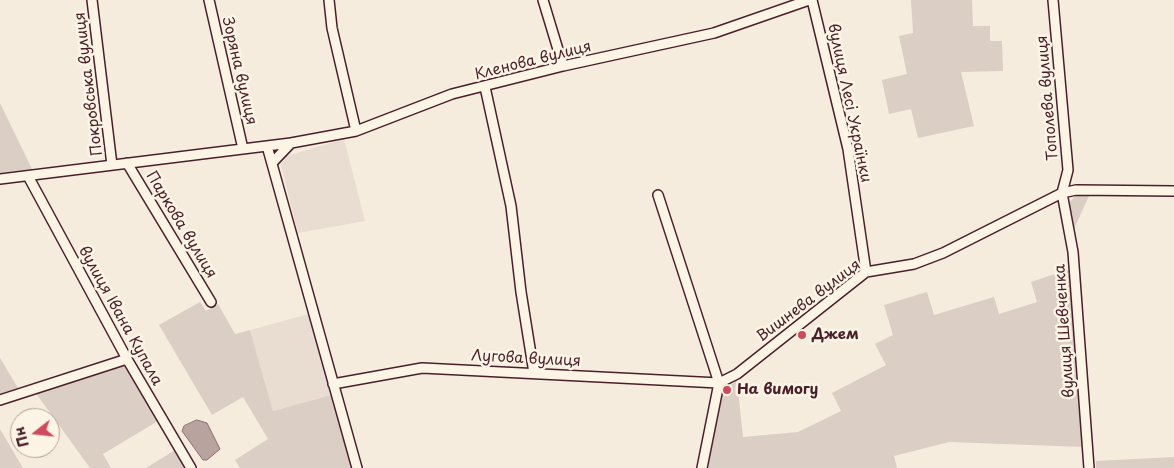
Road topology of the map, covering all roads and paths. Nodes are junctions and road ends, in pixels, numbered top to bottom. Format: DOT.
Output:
graph roads {
  1 [pos="92,0"];
  2 [pos="209,0"];
  3 [pos="329,0"];
  4 [pos="543,0"];
  5 [pos="811,0"];
  6 [pos="1054,0"];
  7 [pos="563,66"];
  8 [pos="485,87"];
  9 [pos="356,131"];
  10 [pos="291,143"];
  11 [pos="267,146"];
  12 [pos="243,149"];
  13 [pos="272,163"];
  14 [pos="127,164"];
  15 [pos="112,165"];
  16 [pos="28,176"];
  17 [pos="0,180"];
  18 [pos="1174,190"];
  19 [pos="1062,193"];
  20 [pos="658,195"];
  21 [pos="866,272"];
  22 [pos="210,302"];
  23 [pos="127,359"];
  24 [pos="534,374"];
  25 [pos="719,383"];
  26 [pos="333,384"];
  27 [pos="0,400"];
  28 [pos="191,468"];
  29 [pos="357,468"];
  30 [pos="702,468"];
  31 [pos="1089,468"];
  1 -- 15 [label="street, Покровська вулиця"];
  2 -- 12 [label="street, Зоряна вулиця"];
  3 -- 9 [label="street"];
  4 -- 7 [label="street"];
  5 -- 7 [label="street, Кленова вулиця"];
  5 -- 21 [label="street, вулиця Лесі Українки"];
  6 -- 19 [label="street, Тополева вулиця"];
  7 -- 8 [label="street, Кленова вулиця"];
  8 -- 9 [label="street, Кленова вулиця"];
  8 -- 24 [label="street"];
  9 -- 10 [label="street, Кленова вулиця"];
  10 -- 11 [label="street, Кленова вулиця"];
  10 -- 13 [label="street"];
  11 -- 12 [label="street, Кленова вулиця"];
  11 -- 13 [label="street"];
  12 -- 14 [label="street, Кленова вулиця"];
  13 -- 26 [label="street"];
  14 -- 15 [label="street, Кленова вулиця"];
  14 -- 22 [label="street, Паркова вулиця"];
  15 -- 16 [label="street, Кленова вулиця"];
  16 -- 17 [label="street, Кленова вулиця"];
  16 -- 23 [label="street, вулиця Івана Купала"];
  18 -- 19 [label="street, Вишнева вулиця"];
  19 -- 21 [label="street, Вишнева вулиця"];
  19 -- 31 [label="street, вулиця Шевченка"];
  20 -- 25 [label="street"];
  21 -- 25 [label="street, Вишнева вулиця"];
  23 -- 27 [label="street"];
  23 -- 28 [label="street, вулиця Івана Купала"];
  24 -- 25 [label="street, Лугова вулиця"];
  24 -- 26 [label="street, Лугова вулиця"];
  25 -- 30 [label="street"];
  26 -- 29 [label="street"];
}
